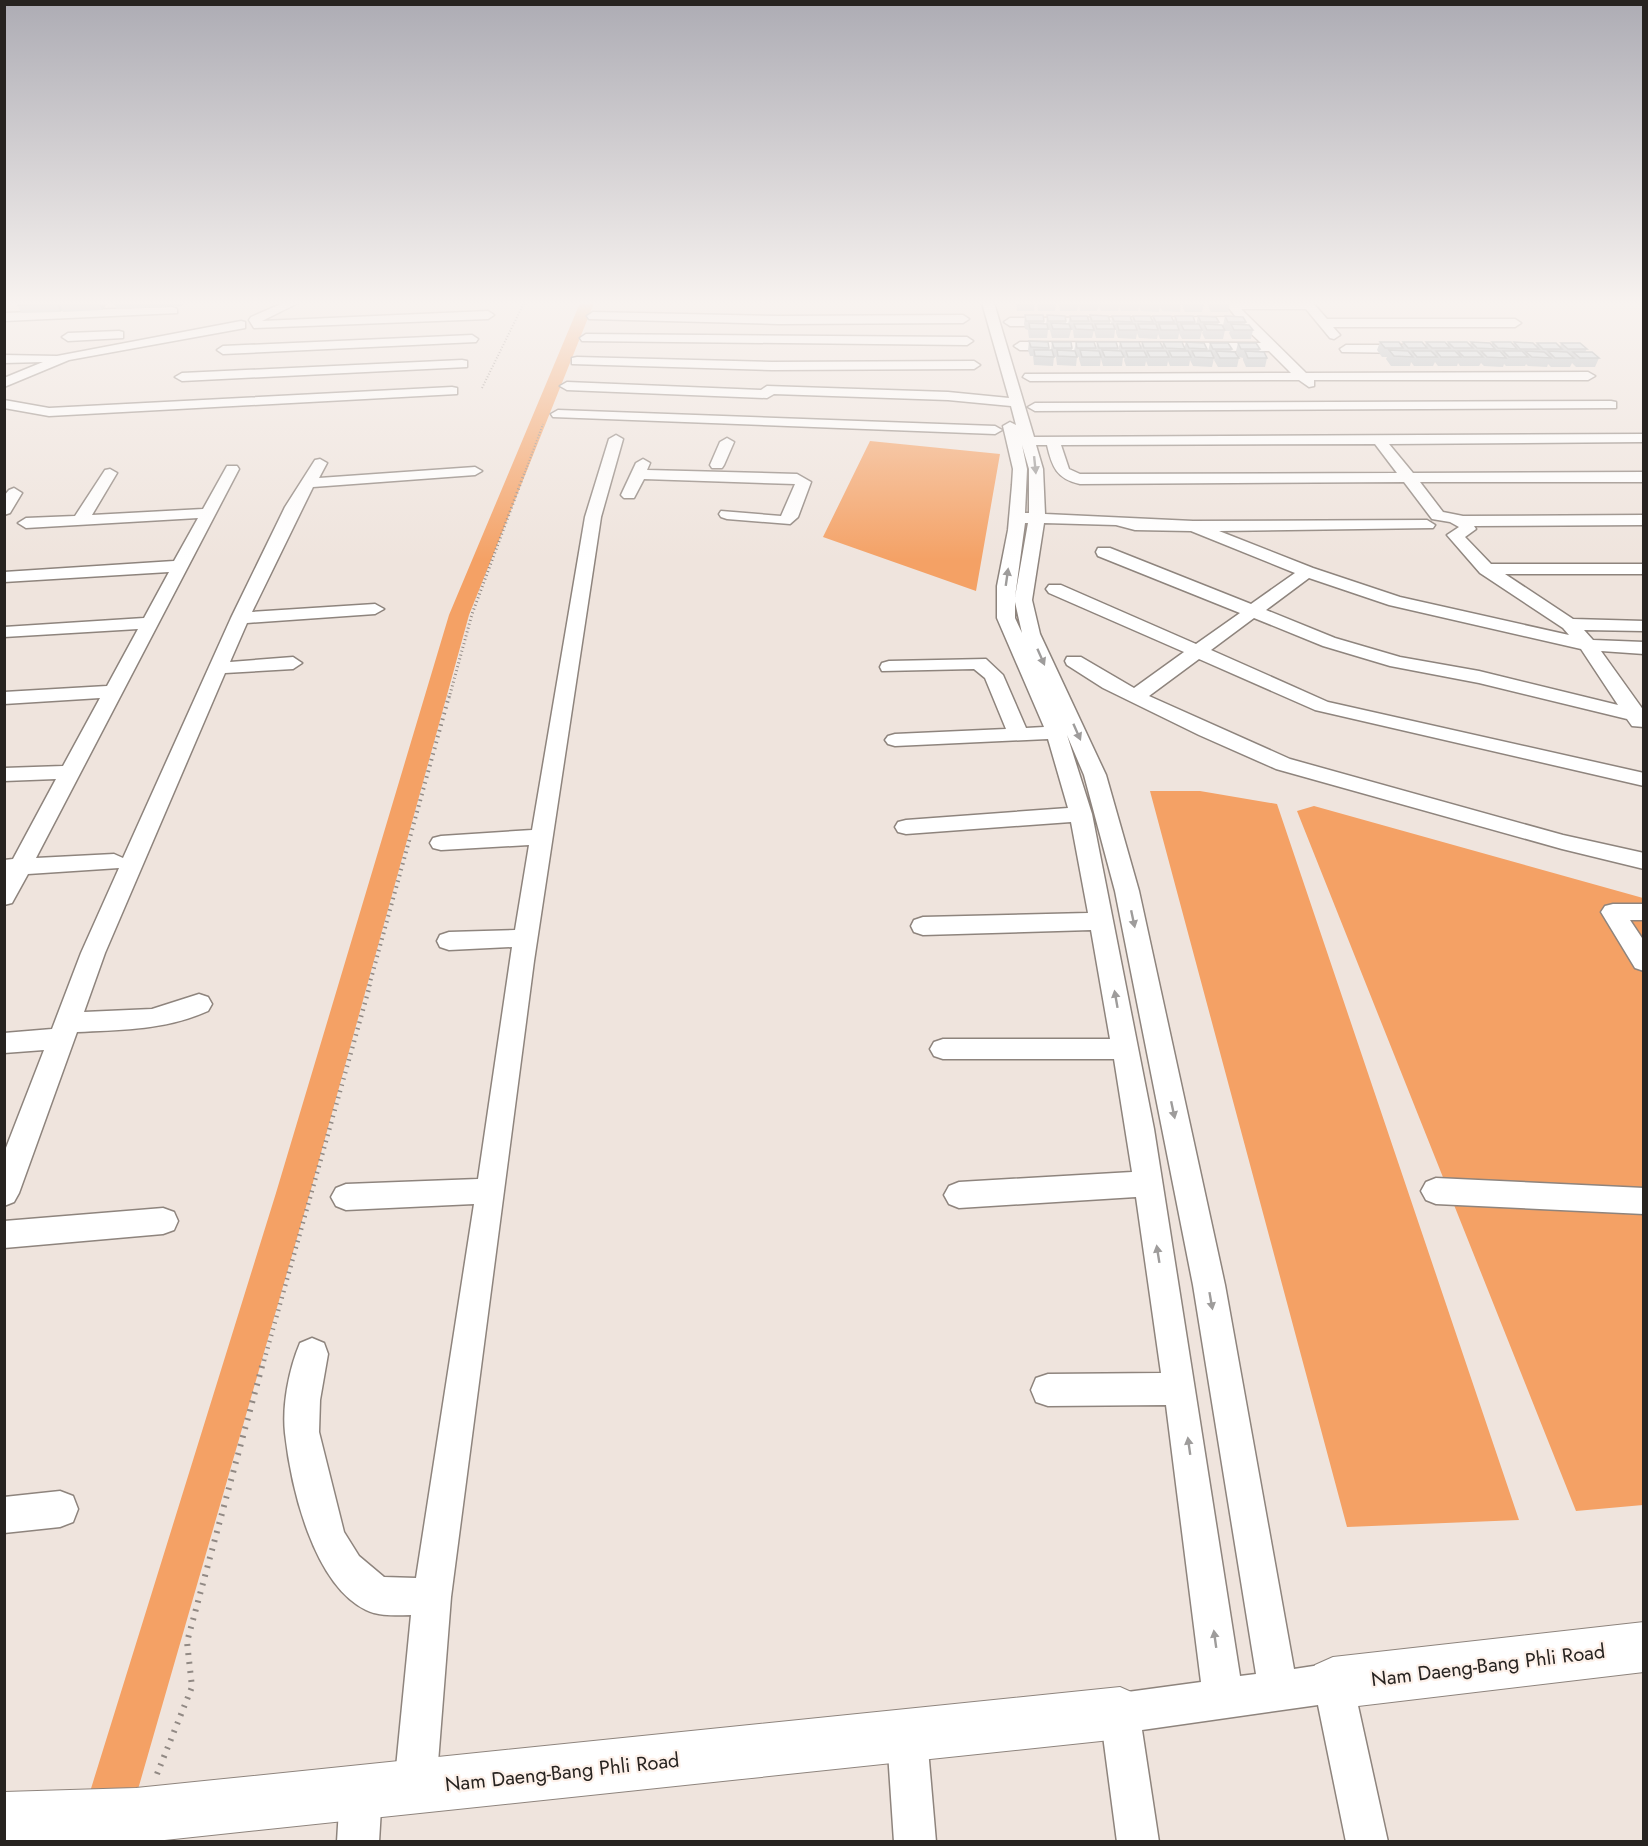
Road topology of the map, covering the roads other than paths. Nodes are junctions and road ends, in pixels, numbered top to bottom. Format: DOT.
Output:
graph roads {
  1 [pos="165,389"];
  2 [pos="271,389"];
  3 [pos="367,389"];
  4 [pos="651,389"];
  5 [pos="1008,389"];
  6 [pos="1315,389"];
  7 [pos="452,391"];
  8 [pos="767,392"];
  9 [pos="364,395"];
  10 [pos="1010,396"];
  11 [pos="264,401"];
  12 [pos="4,404"];
  13 [pos="1328,405"];
  14 [pos="1611,405"];
  15 [pos="138,407"];
  16 [pos="1035,407"];
  17 [pos="879,410"];
  18 [pos="558,414"];
  19 [pos="759,421"];
  20 [pos="995,430"];
  21 [pos="1644,438"];
  22 [pos="616,439"];
  23 [pos="1014,441"];
  24 [pos="1030,441"];
  25 [pos="1053,441"];
  26 [pos="1380,441"];
  27 [pos="727,442"];
  28 [pos="320,463"];
  29 [pos="628,465"];
  30 [pos="717,465"];
  31 [pos="811,468"];
  32 [pos="231,469"];
  33 [pos="475,471"];
  34 [pos="110,473"];
  35 [pos="1644,477"];
  36 [pos="1410,478"];
  37 [pos="307,483"];
  38 [pos="14,494"];
  39 [pos="629,495"];
  40 [pos="4,510"];
  41 [pos="208,513"];
  42 [pos="727,514"];
  43 [pos="81,519"];
  44 [pos="1644,520"];
  45 [pos="1433,521"];
  46 [pos="26,523"];
  47 [pos="1016,524"];
  48 [pos="1036,525"];
  49 [pos="1192,526"];
  50 [pos="1458,528"];
  51 [pos="1104,552"];
  52 [pos="179,566"];
  53 [pos="1486,568"];
  54 [pos="1644,569"];
  55 [pos="1306,572"];
  56 [pos="4,577"];
  57 [pos="1055,589"];
  58 [pos="375,609"];
  59 [pos="1254,611"];
  60 [pos="240,618"];
  61 [pos="148,623"];
  62 [pos="1569,624"];
  63 [pos="1644,626"];
  64 [pos="4,632"];
  65 [pos="1588,645"];
  66 [pos="1644,648"];
  67 [pos="1198,651"];
  68 [pos="1074,661"];
  69 [pos="293,663"];
  70 [pos="889,667"];
  71 [pos="218,668"];
  72 [pos="1039,675"];
  73 [pos="112,691"];
  74 [pos="1136,696"];
  75 [pos="4,698"];
  76 [pos="1641,721"];
  77 [pos="1056,733"];
  78 [pos="1018,734"];
  79 [pos="895,740"];
  80 [pos="69,772"];
  81 [pos="4,775"];
  82 [pos="1644,780"];
  83 [pos="1081,814"];
  84 [pos="906,827"];
  85 [pos="542,837"];
  86 [pos="441,843"];
  87 [pos="1644,861"];
  88 [pos="114,862"];
  89 [pos="13,867"];
  90 [pos="4,897"];
  91 [pos="1644,912"];
  92 [pos="1101,921"];
  93 [pos="923,926"];
  94 [pos="526,938"];
  95 [pos="449,941"];
  96 [pos="1644,962"];
  97 [pos="199,1004"];
  98 [pos="63,1031"];
  99 [pos="4,1043"];
  100 [pos="1125,1048"];
  101 [pos="943,1049"];
  102 [pos="1147,1184"];
  103 [pos="489,1191"];
  104 [pos="1436,1191"];
  105 [pos="4,1194"];
  106 [pos="958,1195"];
  107 [pos="346,1197"];
  108 [pos="1644,1201"];
  109 [pos="163,1221"];
  110 [pos="4,1235"];
  111 [pos="312,1354"];
  112 [pos="1048,1389"];
  113 [pos="1179,1389"];
  114 [pos="60,1509"];
  115 [pos="4,1515"];
  116 [pos="432,1597"];
  117 [pos="1644,1647"];
  118 [pos="1333,1683"];
  119 [pos="1278,1689"];
  120 [pos="1223,1697"];
  121 [pos="1120,1713"];
  122 [pos="908,1737"];
  123 [pos="415,1788"];
  124 [pos="360,1817"];
  125 [pos="4,1820"];
  126 [pos="915,1842"];
  127 [pos="1138,1842"];
  128 [pos="1367,1842"];
  1 -- 15 [label="street"];
  2 -- 11 [label="street"];
  3 -- 9 [label="street"];
  4 -- 8 [label="street"];
  5 -- 10 [label="street"];
  6 -- 13 [label="street"];
  7 -- 9 [label="street"];
  8 -- 17 [label="street"];
  8 -- 19 [label="street"];
  9 -- 11 [label="street"];
  10 -- 17 [label="street"];
  10 -- 23 [label="street"];
  10 -- 24 [label="street"];
  11 -- 15 [label="street"];
  12 -- 15 [label="street"];
  13 -- 14 [label="street"];
  13 -- 16 [label="street"];
  17 -- 19 [label="street"];
  17 -- 20 [label="street"];
  18 -- 19 [label="street"];
  21 -- 26 [label="street"];
  22 -- 29 [label="street"];
  23 -- 24 [label="street"];
  23 -- 47 [label="street"];
  24 -- 25 [label="street"];
  24 -- 48 [label="street, one-way"];
  25 -- 26 [label="street"];
  25 -- 36 [label="street"];
  26 -- 36 [label="street"];
  27 -- 30 [label="street"];
  28 -- 37 [label="street"];
  29 -- 30 [label="street"];
  29 -- 39 [label="street"];
  29 -- 42 [label="street"];
  29 -- 85 [label="street"];
  30 -- 31 [label="street"];
  32 -- 41 [label="street"];
  33 -- 37 [label="street"];
  34 -- 43 [label="street"];
  35 -- 36 [label="street"];
  36 -- 45 [label="street"];
  37 -- 60 [label="street"];
  38 -- 40 [label="street"];
  41 -- 43 [label="street"];
  41 -- 52 [label="street"];
  43 -- 46 [label="street"];
  44 -- 50 [label="street"];
  45 -- 49 [label="street"];
  45 -- 50 [label="street"];
  47 -- 48 [label="street"];
  72 -- 47 [label="street, one-way"];
  48 -- 49 [label="street"];
  48 -- 72 [label="street, one-way"];
  49 -- 55 [label="street"];
  50 -- 53 [label="street"];
  51 -- 59 [label="street"];
  52 -- 56 [label="street"];
  52 -- 61 [label="street"];
  53 -- 54 [label="street"];
  53 -- 62 [label="street"];
  55 -- 59 [label="street"];
  55 -- 65 [label="street"];
  57 -- 67 [label="street"];
  58 -- 60 [label="street"];
  59 -- 67 [label="street"];
  59 -- 76 [label="street"];
  60 -- 71 [label="street"];
  61 -- 64 [label="street"];
  61 -- 73 [label="street"];
  62 -- 63 [label="street"];
  62 -- 65 [label="street"];
  65 -- 66 [label="street"];
  65 -- 76 [label="street"];
  67 -- 74 [label="street"];
  67 -- 82 [label="street"];
  68 -- 74 [label="street"];
  69 -- 71 [label="street"];
  70 -- 78 [label="street"];
  71 -- 98 [label="street"];
  72 -- 77 [label="street"];
  72 -- 119 [label="street, one-way"];
  73 -- 75 [label="street"];
  73 -- 80 [label="street"];
  74 -- 87 [label="street"];
  77 -- 78 [label="street"];
  77 -- 83 [label="street"];
  78 -- 79 [label="street"];
  80 -- 81 [label="street"];
  80 -- 89 [label="street"];
  83 -- 84 [label="street"];
  83 -- 92 [label="street"];
  85 -- 86 [label="street"];
  85 -- 94 [label="street"];
  88 -- 89 [label="street"];
  89 -- 90 [label="street"];
  91 -- 96 [label="street"];
  92 -- 93 [label="street"];
  100 -- 92 [label="street, one-way"];
  94 -- 95 [label="street"];
  94 -- 103 [label="street"];
  97 -- 98 [label="street"];
  98 -- 99 [label="street"];
  98 -- 105 [label="street"];
  100 -- 101 [label="street"];
  100 -- 102 [label="street"];
  102 -- 106 [label="street"];
  113 -- 102 [label="street, one-way"];
  103 -- 107 [label="street"];
  103 -- 116 [label="street"];
  104 -- 108 [label="street"];
  109 -- 110 [label="street"];
  111 -- 116 [label="street"];
  112 -- 113 [label="street"];
  120 -- 113 [label="street, one-way"];
  114 -- 115 [label="street"];
  116 -- 123 [label="street"];
  117 -- 118 [label="main road, Nam Daeng-Bang Phli Road"];
  118 -- 119 [label="street"];
  118 -- 128 [label="street"];
  119 -- 120 [label="street"];
  120 -- 121 [label="street"];
  121 -- 122 [label="main road, Nam Daeng-Bang Phli Road"];
  121 -- 127 [label="street"];
  122 -- 123 [label="main road, Nam Daeng-Bang Phli Road"];
  122 -- 126 [label="street"];
  123 -- 124 [label="main road, Nam Daeng-Bang Phli Road"];
  124 -- 125 [label="main road, Nam Daeng-Bang Phli Road"];
}
